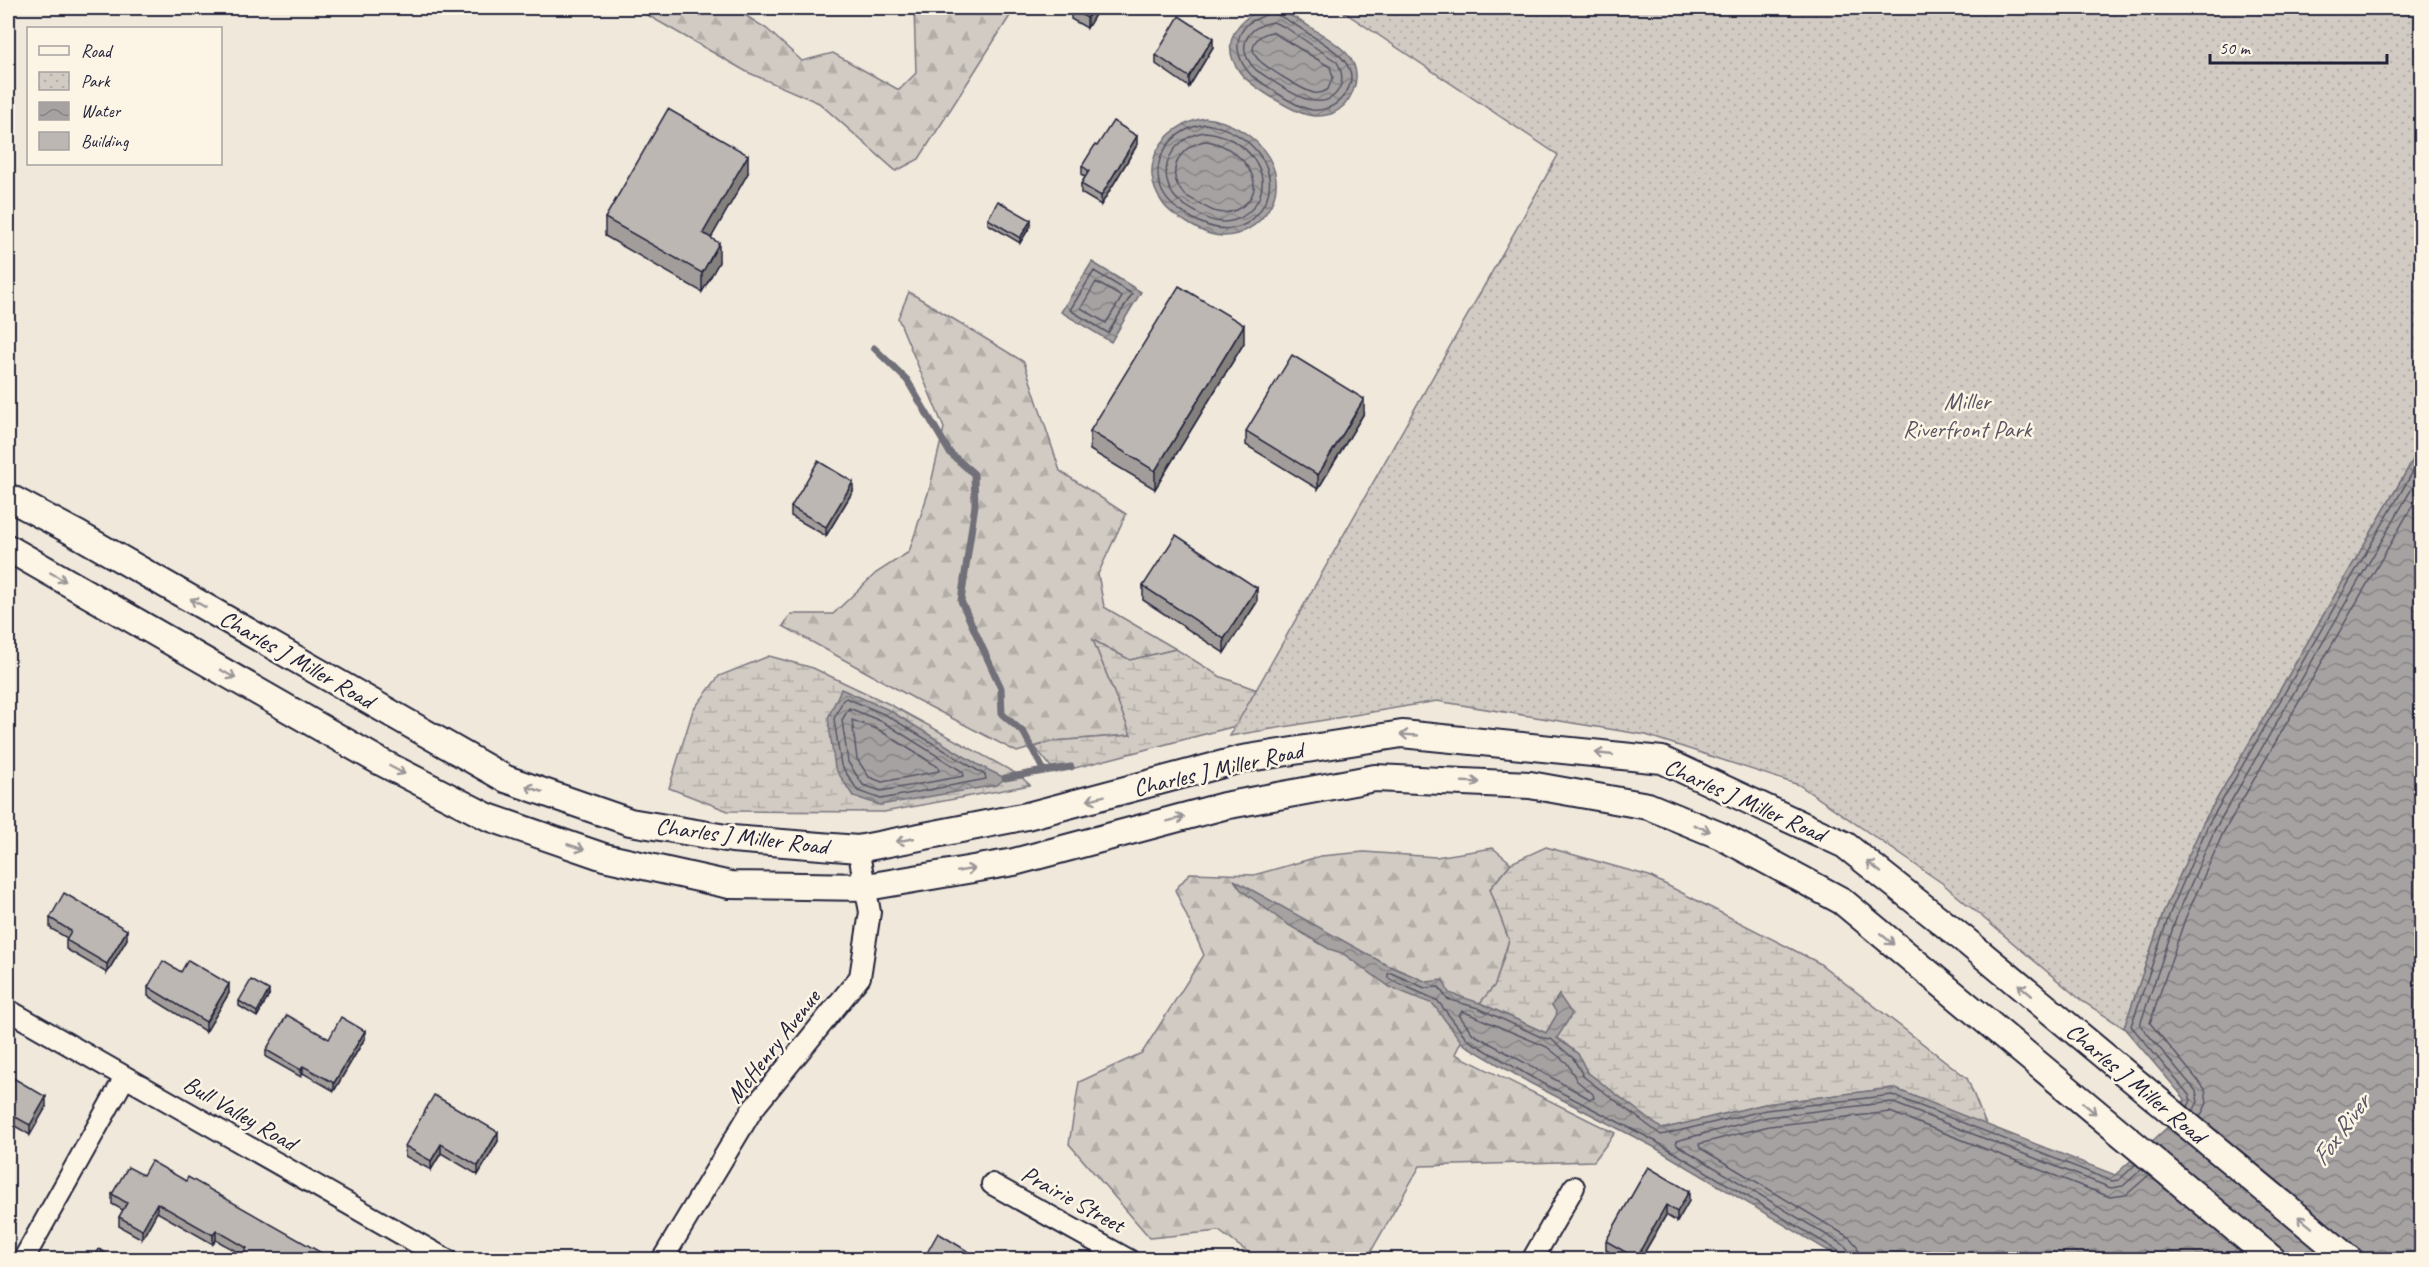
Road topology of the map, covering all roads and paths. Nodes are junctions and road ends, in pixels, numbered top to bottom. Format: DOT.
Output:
graph roads {
  1 [pos="8,496"];
  2 [pos="8,548"];
  3 [pos="858,849"];
  4 [pos="867,887"];
  5 [pos="8,1010"];
  6 [pos="125,1077"];
  7 [pos="992,1184"];
  8 [pos="1574,1187"];
  9 [pos="418,1252"];
  10 [pos="23,1260"];
  11 [pos="447,1260"];
  12 [pos="662,1260"];
  13 [pos="1130,1260"];
  14 [pos="1532,1260"];
  15 [pos="2273,1260"];
  16 [pos="2350,1260"];
  3 -- 1 [label="street, Charles J Miller Road, one-way"];
  2 -- 4 [label="street, Charles J Miller Road, one-way"];
  3 -- 4 [label="street, McHenry Avenue"];
  16 -- 3 [label="street, Charles J Miller Road, one-way"];
  4 -- 12 [label="street, McHenry Avenue"];
  4 -- 15 [label="street, Charles J Miller Road, one-way"];
  5 -- 6 [label="street, Bull Valley Road"];
  6 -- 9 [label="street, Bull Valley Road"];
  6 -- 10 [label="street"];
  7 -- 13 [label="street, Prairie Street"];
  8 -- 14 [label="street"];
  9 -- 11 [label="street, Bull Valley Road"];
}
